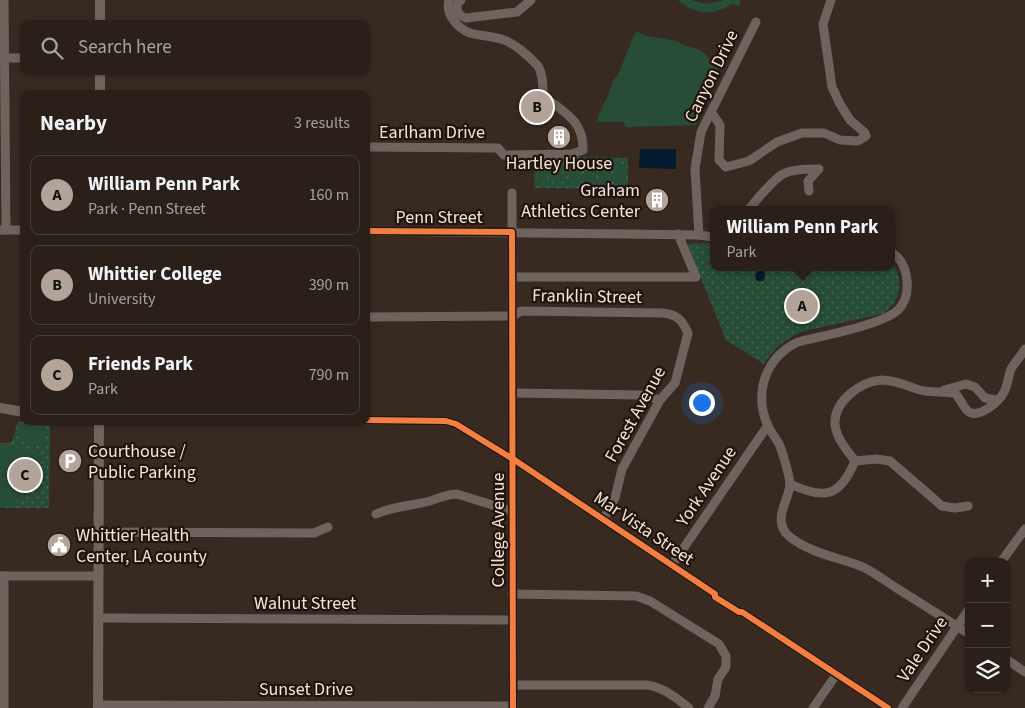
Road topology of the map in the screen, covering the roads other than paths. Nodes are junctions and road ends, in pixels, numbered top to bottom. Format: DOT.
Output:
graph roads {
  1 [pos="4,0"];
  2 [pos="100,0"];
  3 [pos="449,0"];
  4 [pos="461,0"];
  5 [pos="531,0"];
  6 [pos="832,0"];
  7 [pos="100,20"];
  8 [pos="756,22"];
  9 [pos="2,58"];
  10 [pos="20,58"];
  11 [pos="100,75"];
  12 [pos="100,90"];
  13 [pos="709,116"];
  14 [pos="370,147"];
  15 [pos="809,191"];
  16 [pos="512,193"];
  17 [pos="751,206"];
  18 [pos="3,230"];
  19 [pos="20,230"];
  20 [pos="370,232"];
  21 [pos="512,232"];
  22 [pos="678,234"];
  23 [pos="699,235"];
  24 [pos="710,237"];
  25 [pos="895,256"];
  26 [pos="512,276"];
  27 [pos="513,316"];
  28 [pos="370,317"];
  29 [pos="684,324"];
  30 [pos="1023,356"];
  31 [pos="941,391"];
  32 [pos="513,393"];
  33 [pos="660,400"];
  34 [pos="997,400"];
  35 [pos="0,408"];
  36 [pos="20,411"];
  37 [pos="370,420"];
  38 [pos="99,425"];
  39 [pos="768,425"];
  40 [pos="513,458"];
  41 [pos="855,461"];
  42 [pos="790,484"];
  43 [pos="968,506"];
  44 [pos="512,511"];
  45 [pos="376,514"];
  46 [pos="604,518"];
  47 [pos="328,527"];
  48 [pos="1025,529"];
  49 [pos="99,532"];
  50 [pos="1003,558"];
  51 [pos="672,564"];
  52 [pos="2,576"];
  53 [pos="99,576"];
  54 [pos="512,594"];
  55 [pos="965,615"];
  56 [pos="99,618"];
  57 [pos="512,620"];
  58 [pos="957,626"];
  59 [pos="965,631"];
  60 [pos="1010,662"];
  61 [pos="1025,672"];
  62 [pos="836,675"];
  63 [pos="513,685"];
  64 [pos="98,706"];
  65 [pos="513,707"];
  66 [pos="4,708"];
  67 [pos="689,708"];
  68 [pos="708,708"];
  69 [pos="813,708"];
  70 [pos="888,708"];
  71 [pos="902,708"];
  1 -- 9 [label="street"];
  2 -- 7 [label="main road"];
  3 -- 14 [label="street, Earlham Drive"];
  4 -- 5 [label="street"];
  6 -- 13 [label="street"];
  8 -- 13 [label="street, Canyon Drive"];
  9 -- 10 [label="street"];
  9 -- 18 [label="street"];
  11 -- 12 [label="main road"];
  13 -- 23 [label="street, Canyon Drive"];
  15 -- 17 [label="street"];
  16 -- 21 [label="street, College Avenue"];
  18 -- 19 [label="street"];
  20 -- 21 [label="street, Penn Street"];
  21 -- 22 [label="street, Penn Street"];
  21 -- 26 [label="street, College Avenue"];
  22 -- 23 [label="street, Penn Street"];
  22 -- 26 [label="street, Franklin Street"];
  23 -- 24 [label="street, Penn Street"];
  25 -- 39 [label="street"];
  26 -- 27 [label="street, College Avenue"];
  27 -- 28 [label="street, Franklin Street"];
  27 -- 29 [label="street, Franklin Street"];
  27 -- 32 [label="street, College Avenue"];
  29 -- 33 [label="street, Forest Avenue"];
  30 -- 34 [label="street"];
  31 -- 34 [label="street"];
  31 -- 34 [label="street"];
  31 -- 41 [label="street"];
  32 -- 33 [label="street"];
  32 -- 40 [label="street, College Avenue"];
  33 -- 46 [label="street, Forest Avenue"];
  35 -- 36 [label="main road"];
  37 -- 40 [label="street, Mar Vista Street"];
  38 -- 49 [label="main road"];
  39 -- 42 [label="street"];
  39 -- 51 [label="street, York Avenue"];
  40 -- 44 [label="street, College Avenue"];
  40 -- 46 [label="street, Mar Vista Street"];
  41 -- 42 [label="street"];
  41 -- 43 [label="street"];
  42 -- 58 [label="street"];
  44 -- 45 [label="street"];
  44 -- 54 [label="street, College Avenue"];
  46 -- 51 [label="street, Mar Vista Street"];
  47 -- 49 [label="street"];
  48 -- 50 [label="street"];
  49 -- 53 [label="main road"];
  51 -- 62 [label="street, Mar Vista Street"];
  52 -- 53 [label="street"];
  52 -- 66 [label="street"];
  53 -- 56 [label="main road"];
  54 -- 57 [label="street, College Avenue"];
  54 -- 68 [label="street"];
  55 -- 58 [label="street, Vale Drive"];
  56 -- 57 [label="street, Walnut Street"];
  56 -- 64 [label="main road"];
  57 -- 63 [label="street, College Avenue"];
  58 -- 59 [label="street"];
  58 -- 71 [label="street, Vale Drive"];
  60 -- 61 [label="street"];
  62 -- 69 [label="street"];
  62 -- 70 [label="street, Mar Vista Street"];
  63 -- 65 [label="street, College Avenue"];
  63 -- 67 [label="street"];
  64 -- 65 [label="street, Sunset Drive"];
}
